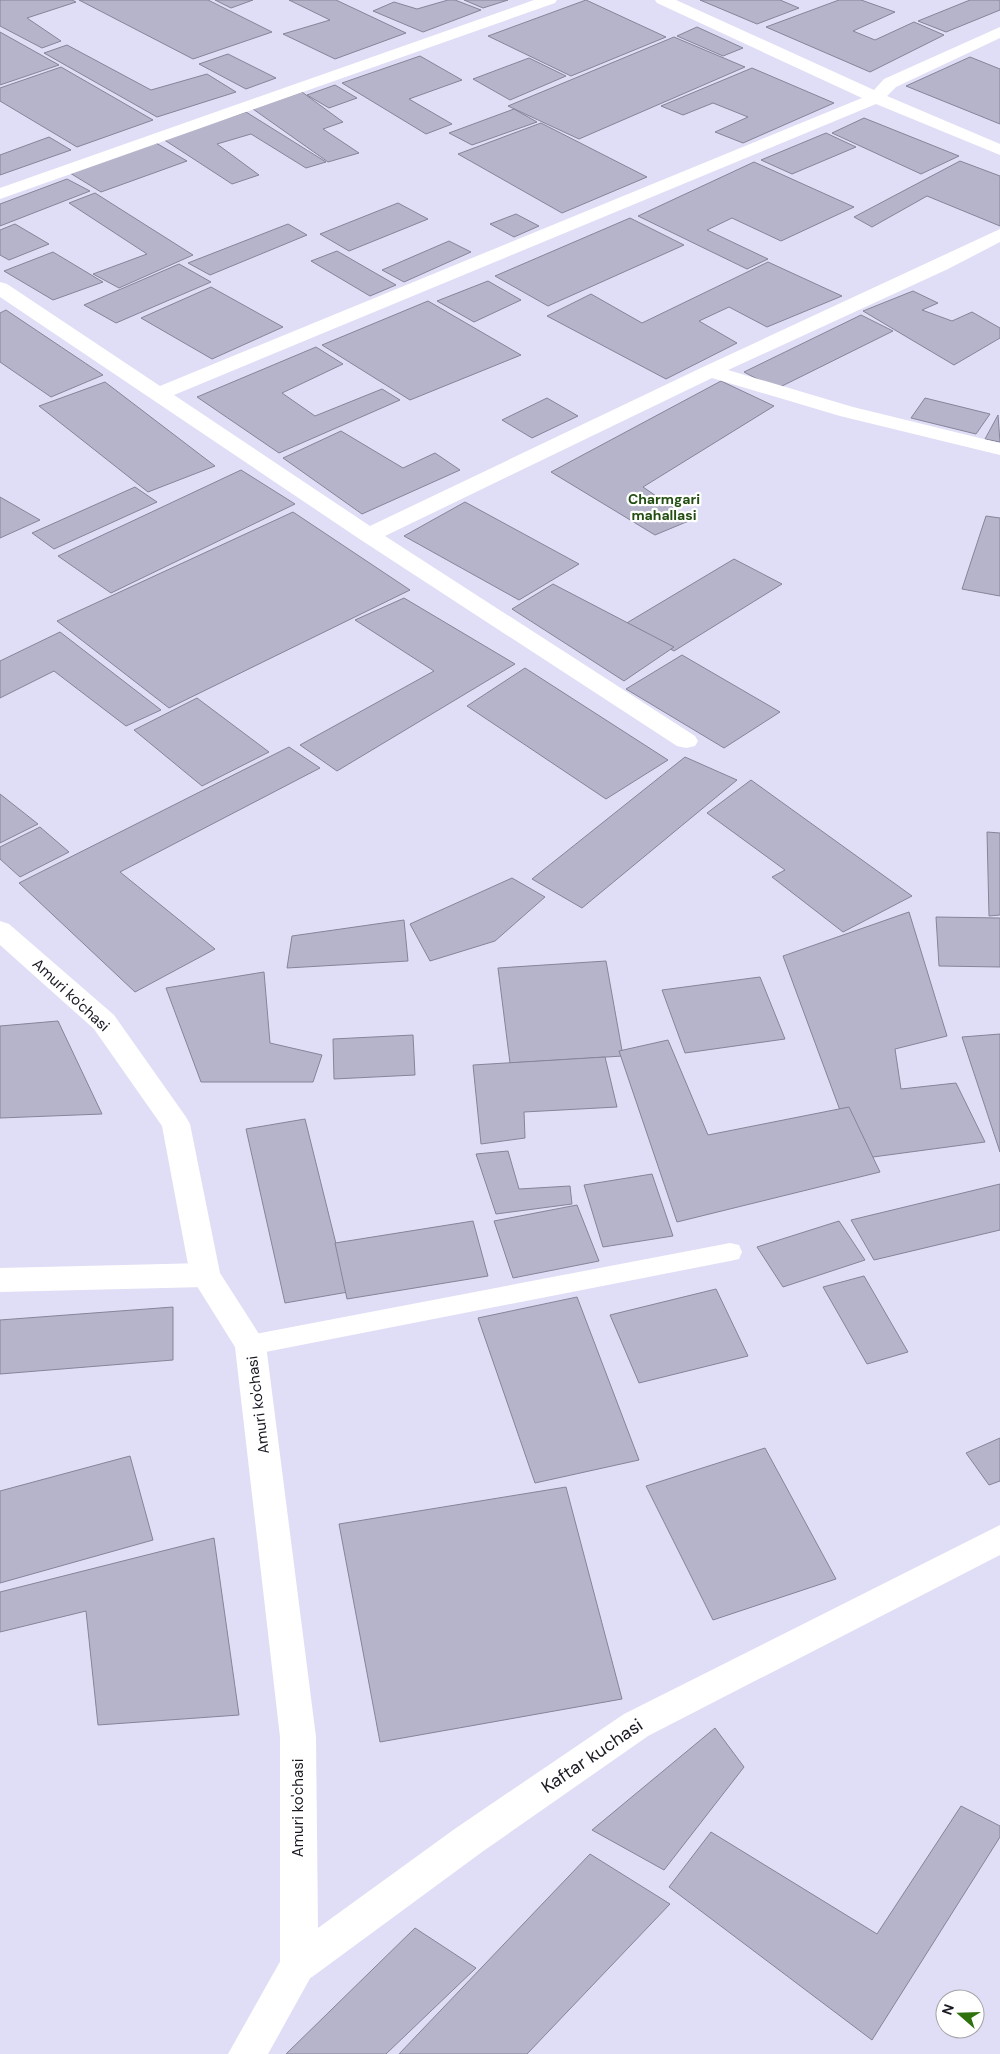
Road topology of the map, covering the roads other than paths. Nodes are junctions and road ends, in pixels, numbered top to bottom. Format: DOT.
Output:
graph roads {
  1 [pos="549,0"];
  2 [pos="663,0"];
  3 [pos="1000,32"];
  4 [pos="876,98"];
  5 [pos="1000,150"];
  6 [pos="0,194"];
  7 [pos="1000,235"];
  8 [pos="0,288"];
  9 [pos="710,371"];
  10 [pos="158,394"];
  11 [pos="1000,450"];
  12 [pos="369,535"];
  13 [pos="686,741"];
  14 [pos="0,930"];
  15 [pos="730,1252"];
  16 [pos="205,1275"];
  17 [pos="0,1280"];
  18 [pos="250,1345"];
  19 [pos="1000,1539"];
  20 [pos="299,1964"];
  21 [pos="247,2054"];
  1 -- 6 [label="street"];
  2 -- 4 [label="street"];
  3 -- 4 [label="street"];
  4 -- 5 [label="street"];
  4 -- 10 [label="street"];
  7 -- 9 [label="street"];
  8 -- 10 [label="street"];
  9 -- 11 [label="street"];
  9 -- 12 [label="street"];
  10 -- 12 [label="street"];
  12 -- 13 [label="street"];
  14 -- 16 [label="street, Amuri ko'chasi"];
  15 -- 18 [label="lane"];
  16 -- 17 [label="street"];
  16 -- 18 [label="street, Amuri ko'chasi"];
  18 -- 20 [label="street, Amuri ko'chasi"];
  19 -- 20 [label="street, Kaftar kuchasi"];
  20 -- 21 [label="street, Kaftar kuchasi"];
}
